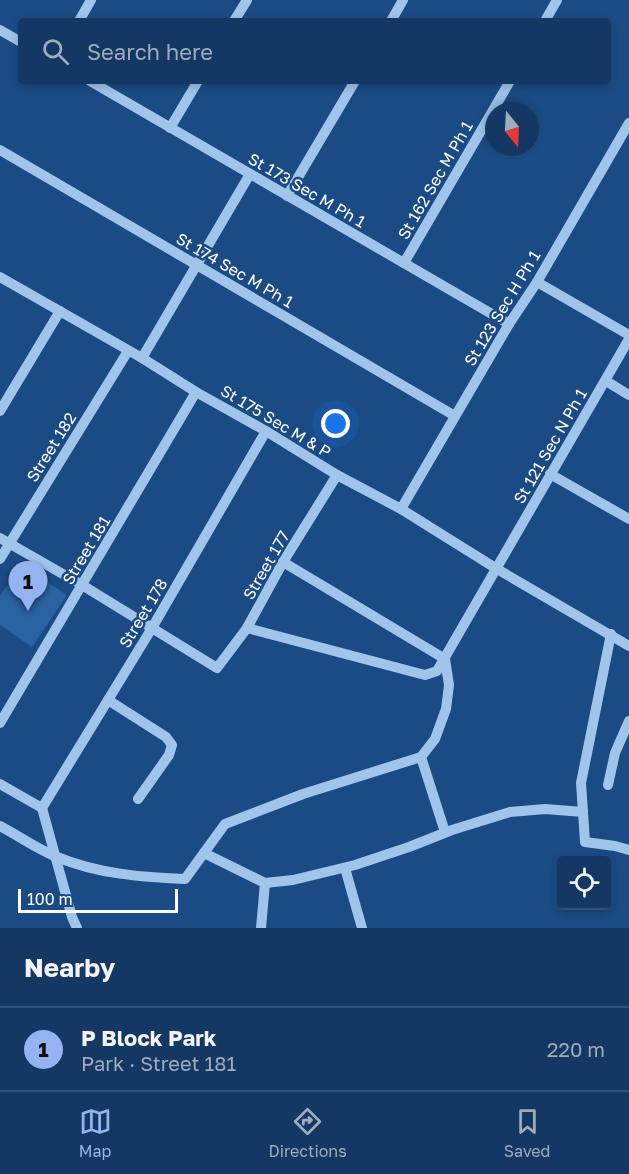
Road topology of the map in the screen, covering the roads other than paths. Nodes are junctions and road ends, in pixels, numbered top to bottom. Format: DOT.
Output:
graph roads {
  1 [pos="91,0"];
  2 [pos="247,0"];
  3 [pos="403,0"];
  4 [pos="557,0"];
  5 [pos="81,18"];
  6 [pos="236,18"];
  7 [pos="393,18"];
  8 [pos="547,18"];
  9 [pos="0,30"];
  10 [pos="18,40"];
  11 [pos="95,84"];
  12 [pos="196,84"];
  13 [pos="353,84"];
  14 [pos="508,84"];
  15 [pos="629,123"];
  16 [pos="170,128"];
  17 [pos="0,150"];
  18 [pos="250,174"];
  19 [pos="287,196"];
  20 [pos="404,262"];
  21 [pos="196,264"];
  22 [pos="0,277"];
  23 [pos="537,282"];
  24 [pos="60,311"];
  25 [pos="509,324"];
  26 [pos="629,337"];
  27 [pos="128,351"];
  28 [pos="142,357"];
  29 [pos="606,381"];
  30 [pos="196,392"];
  31 [pos="629,395"];
  32 [pos="0,411"];
  33 [pos="455,416"];
  34 [pos="266,431"];
  35 [pos="550,474"];
  36 [pos="337,475"];
  37 [pos="401,509"];
  38 [pos="629,519"];
  39 [pos="5,541"];
  40 [pos="0,559"];
  41 [pos="283,562"];
  42 [pos="497,569"];
  43 [pos="82,585"];
  44 [pos="152,628"];
  45 [pos="247,628"];
  46 [pos="611,634"];
  47 [pos="629,646"];
  48 [pos="445,659"];
  49 [pos="108,700"];
  50 [pos="629,721"];
  51 [pos="0,723"];
  52 [pos="421,757"];
  53 [pos="0,784"];
  54 [pos="609,785"];
  55 [pos="138,800"];
  56 [pos="42,808"];
  57 [pos="583,812"];
  58 [pos="0,826"];
  59 [pos="446,832"];
  60 [pos="629,850"];
  61 [pos="204,853"];
  62 [pos="57,857"];
  63 [pos="345,868"];
  64 [pos="265,883"];
  65 [pos="77,928"];
  66 [pos="261,928"];
  67 [pos="362,928"];
  1 -- 5 [label="street"];
  2 -- 6 [label="street"];
  3 -- 7 [label="street"];
  4 -- 8 [label="street"];
  9 -- 10 [label="street"];
  11 -- 16 [label="street, St 173 Sec M Ph 1"];
  12 -- 16 [label="street"];
  13 -- 19 [label="street"];
  14 -- 20 [label="street, St 162 Sec M Ph 1"];
  15 -- 23 [label="street, St 123 Sec H Ph 1"];
  16 -- 18 [label="street, St 173 Sec M Ph 1"];
  17 -- 21 [label="street, St 174 Sec M Ph 1"];
  18 -- 19 [label="street, St 173 Sec M Ph 1"];
  18 -- 21 [label="street"];
  19 -- 20 [label="street, St 173 Sec M Ph 1"];
  20 -- 25 [label="street, St 173 Sec M Ph 1"];
  21 -- 28 [label="street"];
  21 -- 33 [label="street, St 174 Sec M Ph 1"];
  22 -- 24 [label="street, St 175 Sec M & P"];
  23 -- 25 [label="street, St 123 Sec H Ph 1"];
  23 -- 26 [label="street"];
  24 -- 27 [label="street, St 175 Sec M & P"];
  24 -- 32 [label="street"];
  25 -- 33 [label="street, St 123 Sec H Ph 1"];
  26 -- 29 [label="street, St 121 Sec N Ph 1"];
  27 -- 28 [label="street, St 175 Sec M & P"];
  27 -- 39 [label="street, Street 182"];
  28 -- 30 [label="street, St 175 Sec M & P"];
  29 -- 31 [label="street"];
  29 -- 35 [label="street, St 121 Sec N Ph 1"];
  30 -- 34 [label="street, St 175 Sec M & P"];
  30 -- 43 [label="street, Street 181"];
  33 -- 37 [label="street, St 123 Sec H Ph 1"];
  34 -- 36 [label="street, St 175 Sec M & P"];
  34 -- 44 [label="street, Street 178"];
  35 -- 38 [label="street"];
  35 -- 42 [label="street, St 121 Sec N Ph 1"];
  36 -- 37 [label="street, St 175 Sec M & P"];
  36 -- 41 [label="street, Street 177"];
  37 -- 42 [label="street, St 175 Sec M & P"];
  39 -- 40 [label="street, Street 182"];
  39 -- 43 [label="street"];
  41 -- 45 [label="street, Street 177"];
  41 -- 48 [label="street"];
  42 -- 46 [label="street, St 175 Sec M & P"];
  42 -- 48 [label="street, St 121 Sec N Ph 1"];
  43 -- 44 [label="street"];
  43 -- 51 [label="street, Street 181"];
  44 -- 45 [label="street, Street 177"];
  44 -- 49 [label="street, Street 178"];
  45 -- 48 [label="street"];
  46 -- 47 [label="street, St 175 Sec M & P"];
  46 -- 57 [label="street"];
  48 -- 52 [label="street"];
  49 -- 55 [label="street"];
  49 -- 56 [label="street, Street 178"];
  50 -- 54 [label="street"];
  52 -- 59 [label="street"];
  52 -- 61 [label="street"];
  53 -- 56 [label="street"];
  56 -- 62 [label="street"];
  57 -- 59 [label="street"];
  57 -- 60 [label="street"];
  58 -- 62 [label="street"];
  59 -- 63 [label="street"];
  61 -- 62 [label="street"];
  61 -- 64 [label="street"];
  62 -- 65 [label="street"];
  63 -- 64 [label="street"];
  63 -- 67 [label="street"];
  64 -- 66 [label="street"];
}
